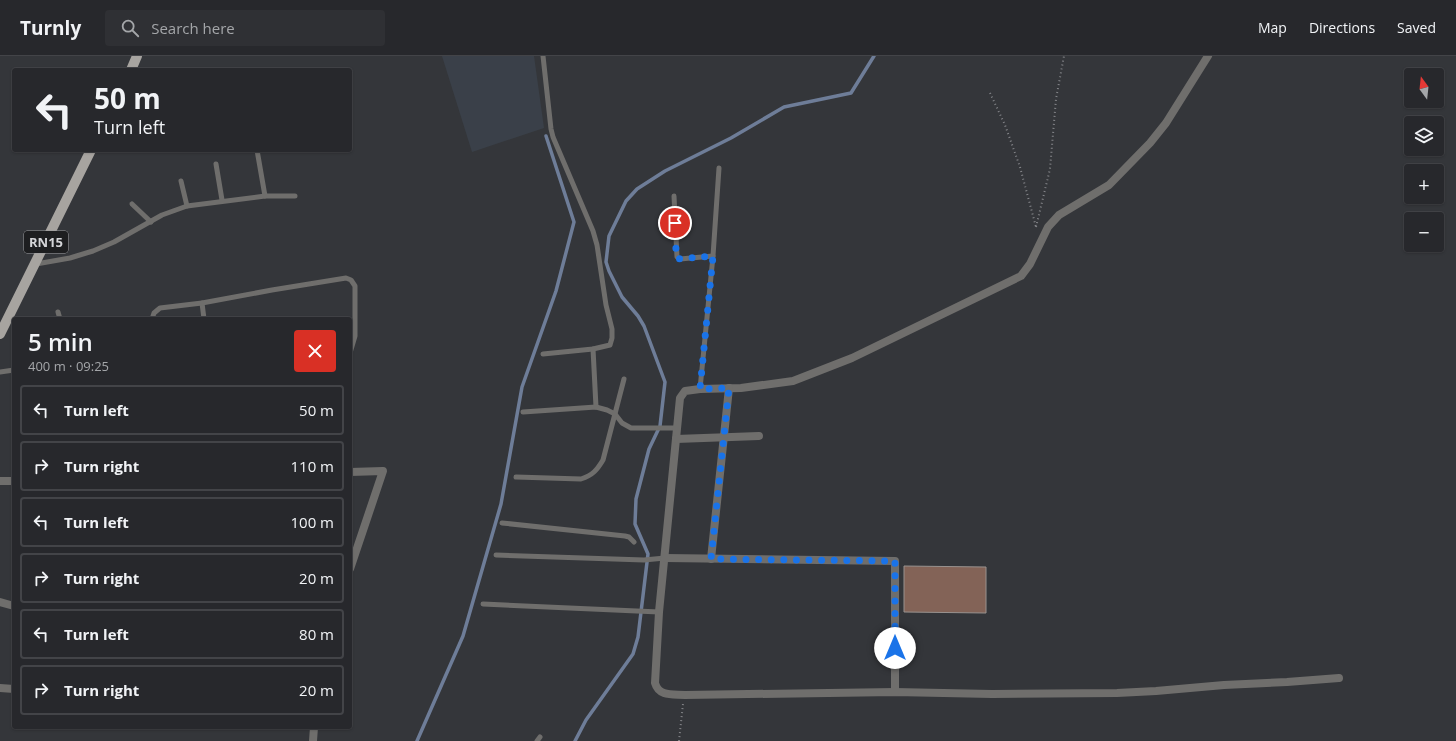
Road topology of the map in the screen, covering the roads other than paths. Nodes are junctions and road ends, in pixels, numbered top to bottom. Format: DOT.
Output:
graph roads {
  1 [pos="137,56"];
  2 [pos="543,56"];
  3 [pos="1208,56"];
  4 [pos="131,68"];
  5 [pos="91,152"];
  6 [pos="257,152"];
  7 [pos="216,164"];
  8 [pos="718,168"];
  9 [pos="181,181"];
  10 [pos="265,196"];
  11 [pos="295,196"];
  12 [pos="674,196"];
  13 [pos="222,200"];
  14 [pos="132,204"];
  15 [pos="187,206"];
  16 [pos="151,222"];
  17 [pos="713,256"];
  18 [pos="36,264"];
  19 [pos="202,304"];
  20 [pos="58,312"];
  21 [pos="59,317"];
  22 [pos="153,317"];
  23 [pos="204,317"];
  24 [pos="0,334"];
  25 [pos="352,335"];
  26 [pos="593,349"];
  27 [pos="543,354"];
  28 [pos="12,370"];
  29 [pos="0,372"];
  30 [pos="624,379"];
  31 [pos="729,388"];
  32 [pos="700,389"];
  33 [pos="596,407"];
  34 [pos="522,412"];
  35 [pos="615,414"];
  36 [pos="677,428"];
  37 [pos="759,436"];
  38 [pos="724,437"];
  39 [pos="676,439"];
  40 [pos="352,472"];
  41 [pos="516,477"];
  42 [pos="0,481"];
  43 [pos="12,481"];
  44 [pos="502,523"];
  45 [pos="634,542"];
  46 [pos="496,555"];
  47 [pos="665,558"];
  48 [pos="711,559"];
  49 [pos="352,563"];
  50 [pos="0,602"];
  51 [pos="483,604"];
  52 [pos="12,605"];
  53 [pos="659,612"];
  54 [pos="1339,678"];
  55 [pos="0,688"];
  56 [pos="12,689"];
  57 [pos="895,692"];
  58 [pos="314,729"];
  59 [pos="313,741"];
  1 -- 4 [label="main road"];
  2 -- 26 [label="lane"];
  3 -- 31 [label="street"];
  5 -- 18 [label="main road, RN15"];
  6 -- 10 [label="lane"];
  7 -- 13 [label="lane"];
  8 -- 17 [label="lane"];
  9 -- 15 [label="lane"];
  10 -- 11 [label="lane"];
  10 -- 13 [label="lane"];
  12 -- 17 [label="lane"];
  13 -- 15 [label="lane"];
  14 -- 16 [label="lane"];
  15 -- 16 [label="lane"];
  16 -- 18 [label="lane"];
  17 -- 32 [label="lane"];
  18 -- 24 [label="main road, RN15"];
  19 -- 22 [label="lane"];
  19 -- 23 [label="lane"];
  19 -- 25 [label="lane"];
  20 -- 21 [label="lane"];
  26 -- 27 [label="lane"];
  26 -- 33 [label="lane"];
  28 -- 29 [label="lane"];
  30 -- 35 [label="lane"];
  31 -- 32 [label="street"];
  31 -- 38 [label="street"];
  32 -- 36 [label="street"];
  33 -- 34 [label="lane"];
  33 -- 35 [label="lane"];
  35 -- 36 [label="lane"];
  35 -- 41 [label="lane"];
  36 -- 39 [label="street"];
  37 -- 38 [label="street"];
  38 -- 39 [label="street"];
  38 -- 48 [label="street"];
  39 -- 47 [label="street"];
  40 -- 49 [label="street"];
  42 -- 43 [label="street"];
  44 -- 45 [label="lane"];
  46 -- 47 [label="lane"];
  47 -- 48 [label="street"];
  47 -- 53 [label="street"];
  48 -- 57 [label="street"];
  50 -- 52 [label="street"];
  51 -- 53 [label="lane"];
  53 -- 57 [label="street"];
  54 -- 57 [label="street"];
  55 -- 56 [label="street"];
  58 -- 59 [label="street"];
}
